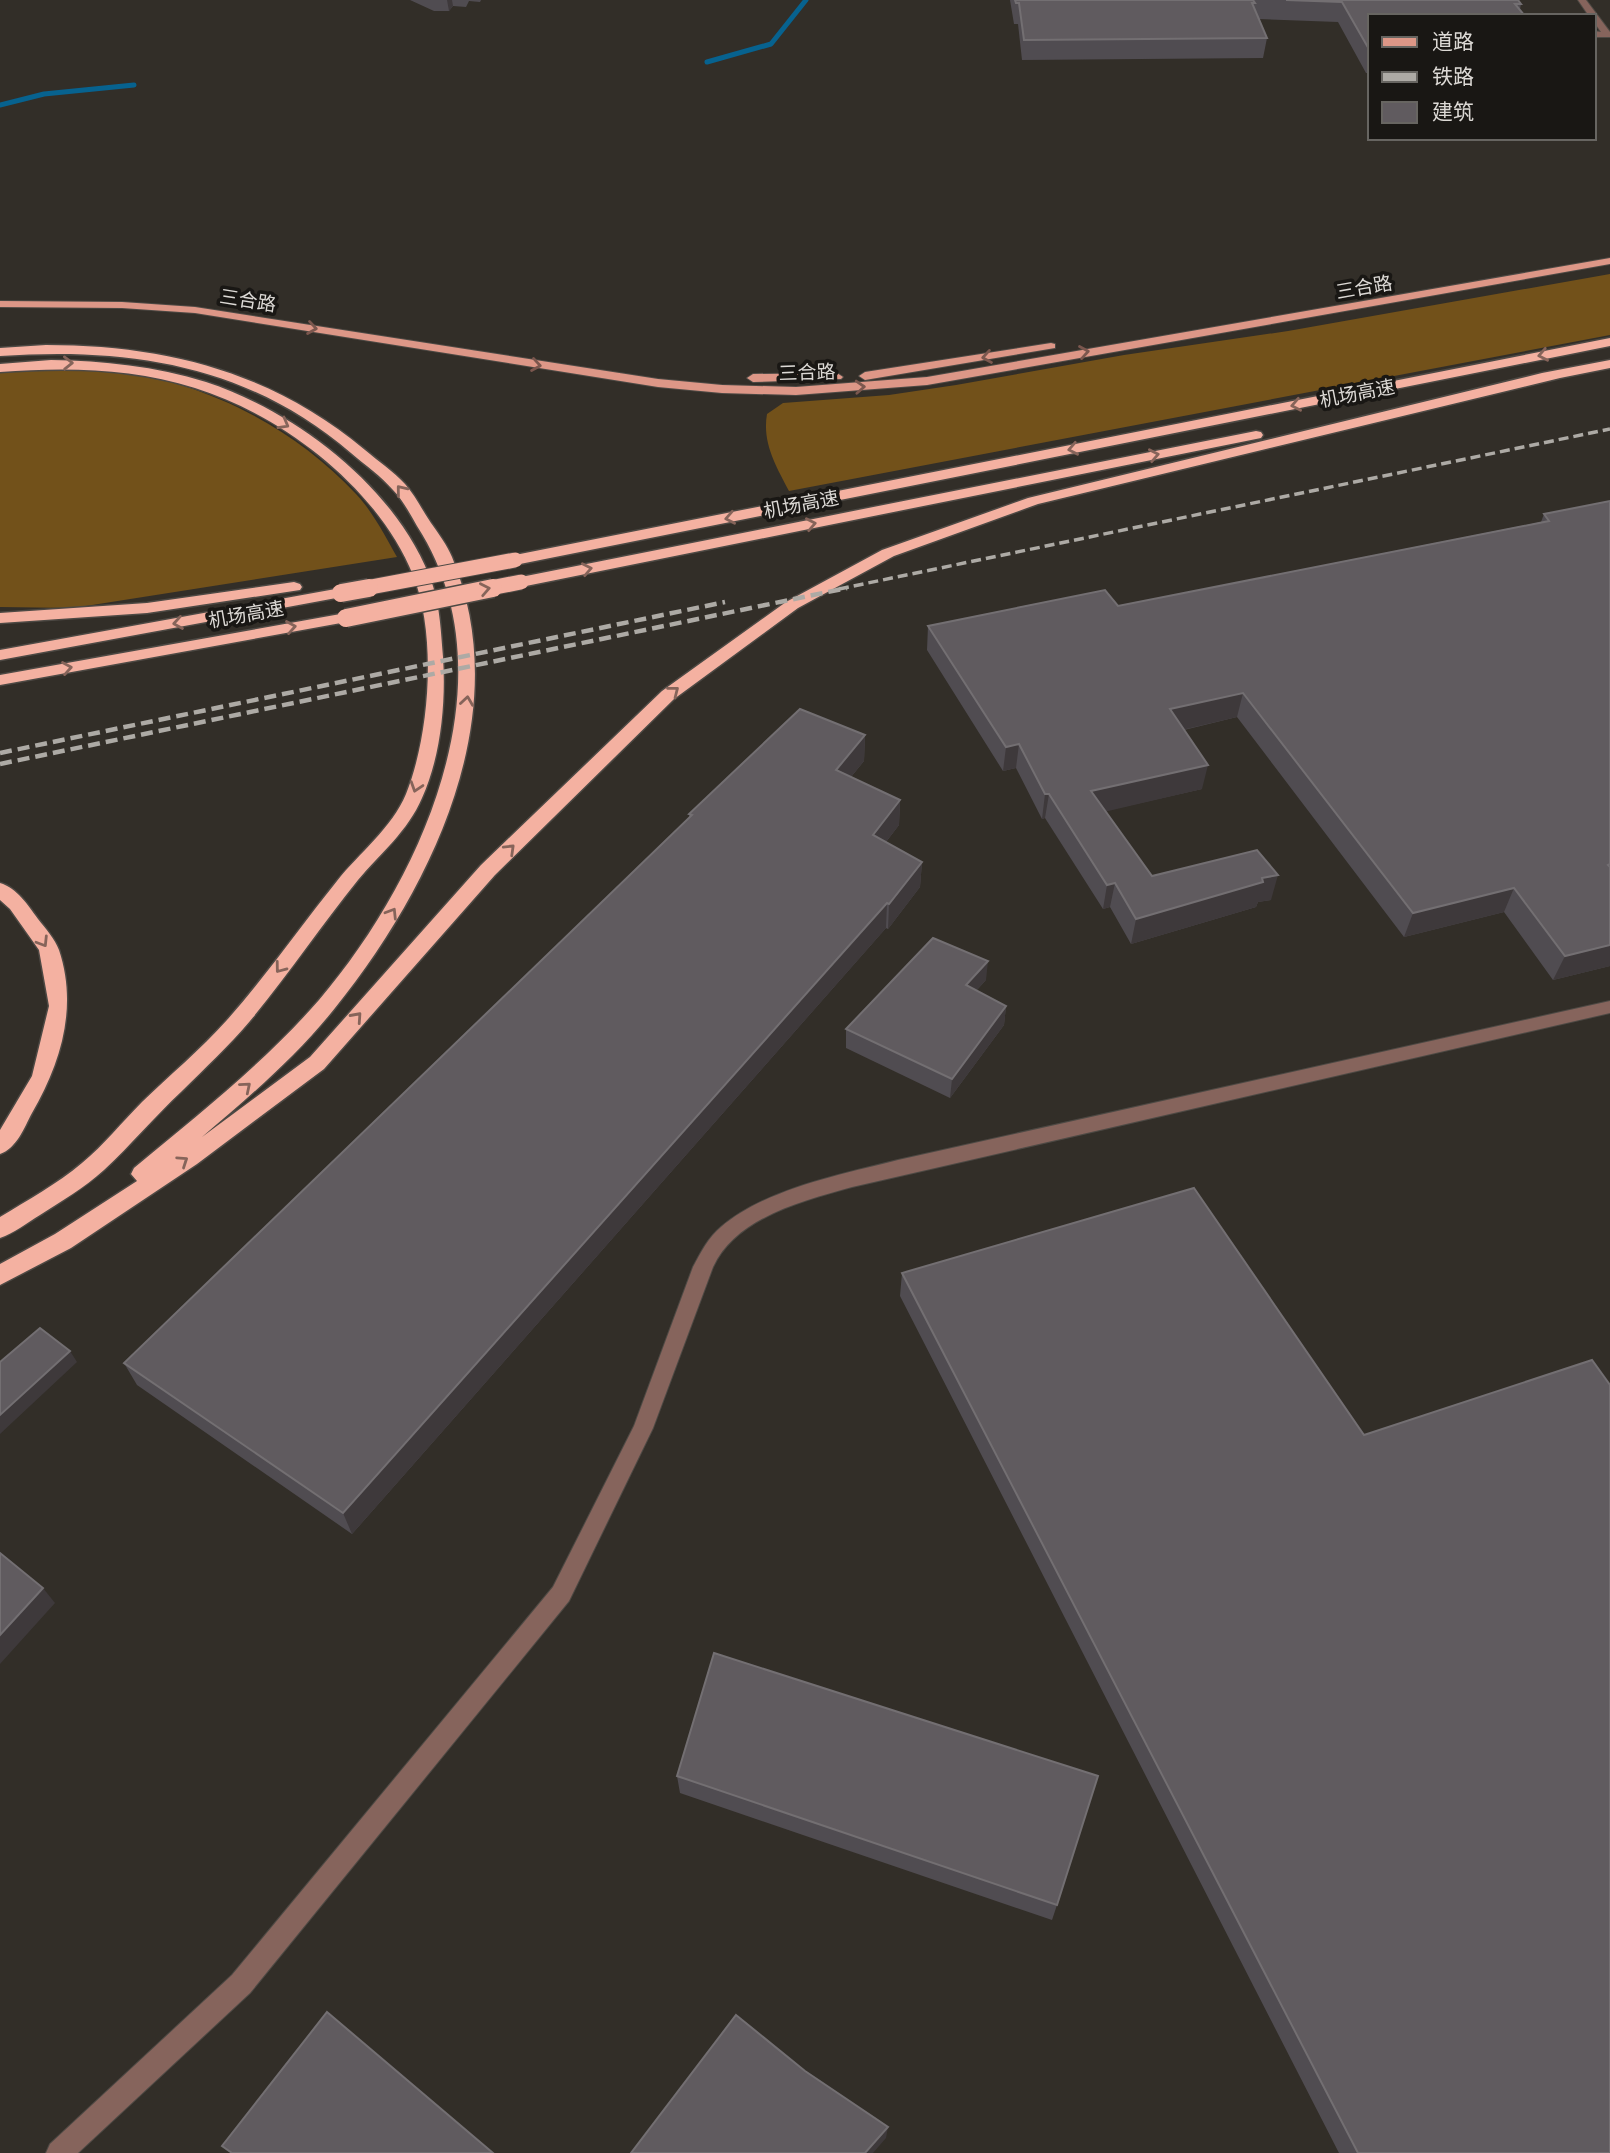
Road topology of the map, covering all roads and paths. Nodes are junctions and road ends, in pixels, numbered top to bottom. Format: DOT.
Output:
graph roads {
  1 [pos="1582,0"];
  2 [pos="1595,14"];
  3 [pos="1596,16"];
  4 [pos="1596,34"];
  5 [pos="1610,250"];
  6 [pos="1610,261"];
  7 [pos="0,294"];
  8 [pos="0,304"];
  9 [pos="1151,328"];
  10 [pos="1610,342"];
  11 [pos="1057,345"];
  12 [pos="0,352"];
  13 [pos="1610,364"];
  14 [pos="0,368"];
  15 [pos="1555,375"];
  16 [pos="341,586"];
  17 [pos="0,618"];
  18 [pos="0,655"];
  19 [pos="0,680"];
  20 [pos="0,890"];
  21 [pos="1610,1007"];
  22 [pos="0,1145"];
  23 [pos="0,1229"];
  24 [pos="63,1241"];
  25 [pos="0,1275"];
  26 [pos="59,2153"];
  1 -- 2 [label="street"];
  3 -- 4 [label="street"];
  5 -- 9 [label="main road, 三合路"];
  8 -- 6 [label="main road, 三合路, one-way"];
  11 -- 7 [label="main road, 三合路, one-way"];
  10 -- 16 [label="highway, 机场高速, one-way, bridge"];
  24 -- 12 [label="highway, one-way"];
  13 -- 15 [label="highway, 机场高速"];
  14 -- 23 [label="highway, one-way"];
  19 -- 15 [label="highway, 机场高速, one-way, bridge"];
  24 -- 15 [label="highway, one-way"];
  16 -- 17 [label="highway"];
  16 -- 18 [label="highway, 机场高速, one-way"];
  20 -- 22 [label="highway, one-way"];
  21 -- 26 [label="street"];
  24 -- 25 [label="highway"];
}
